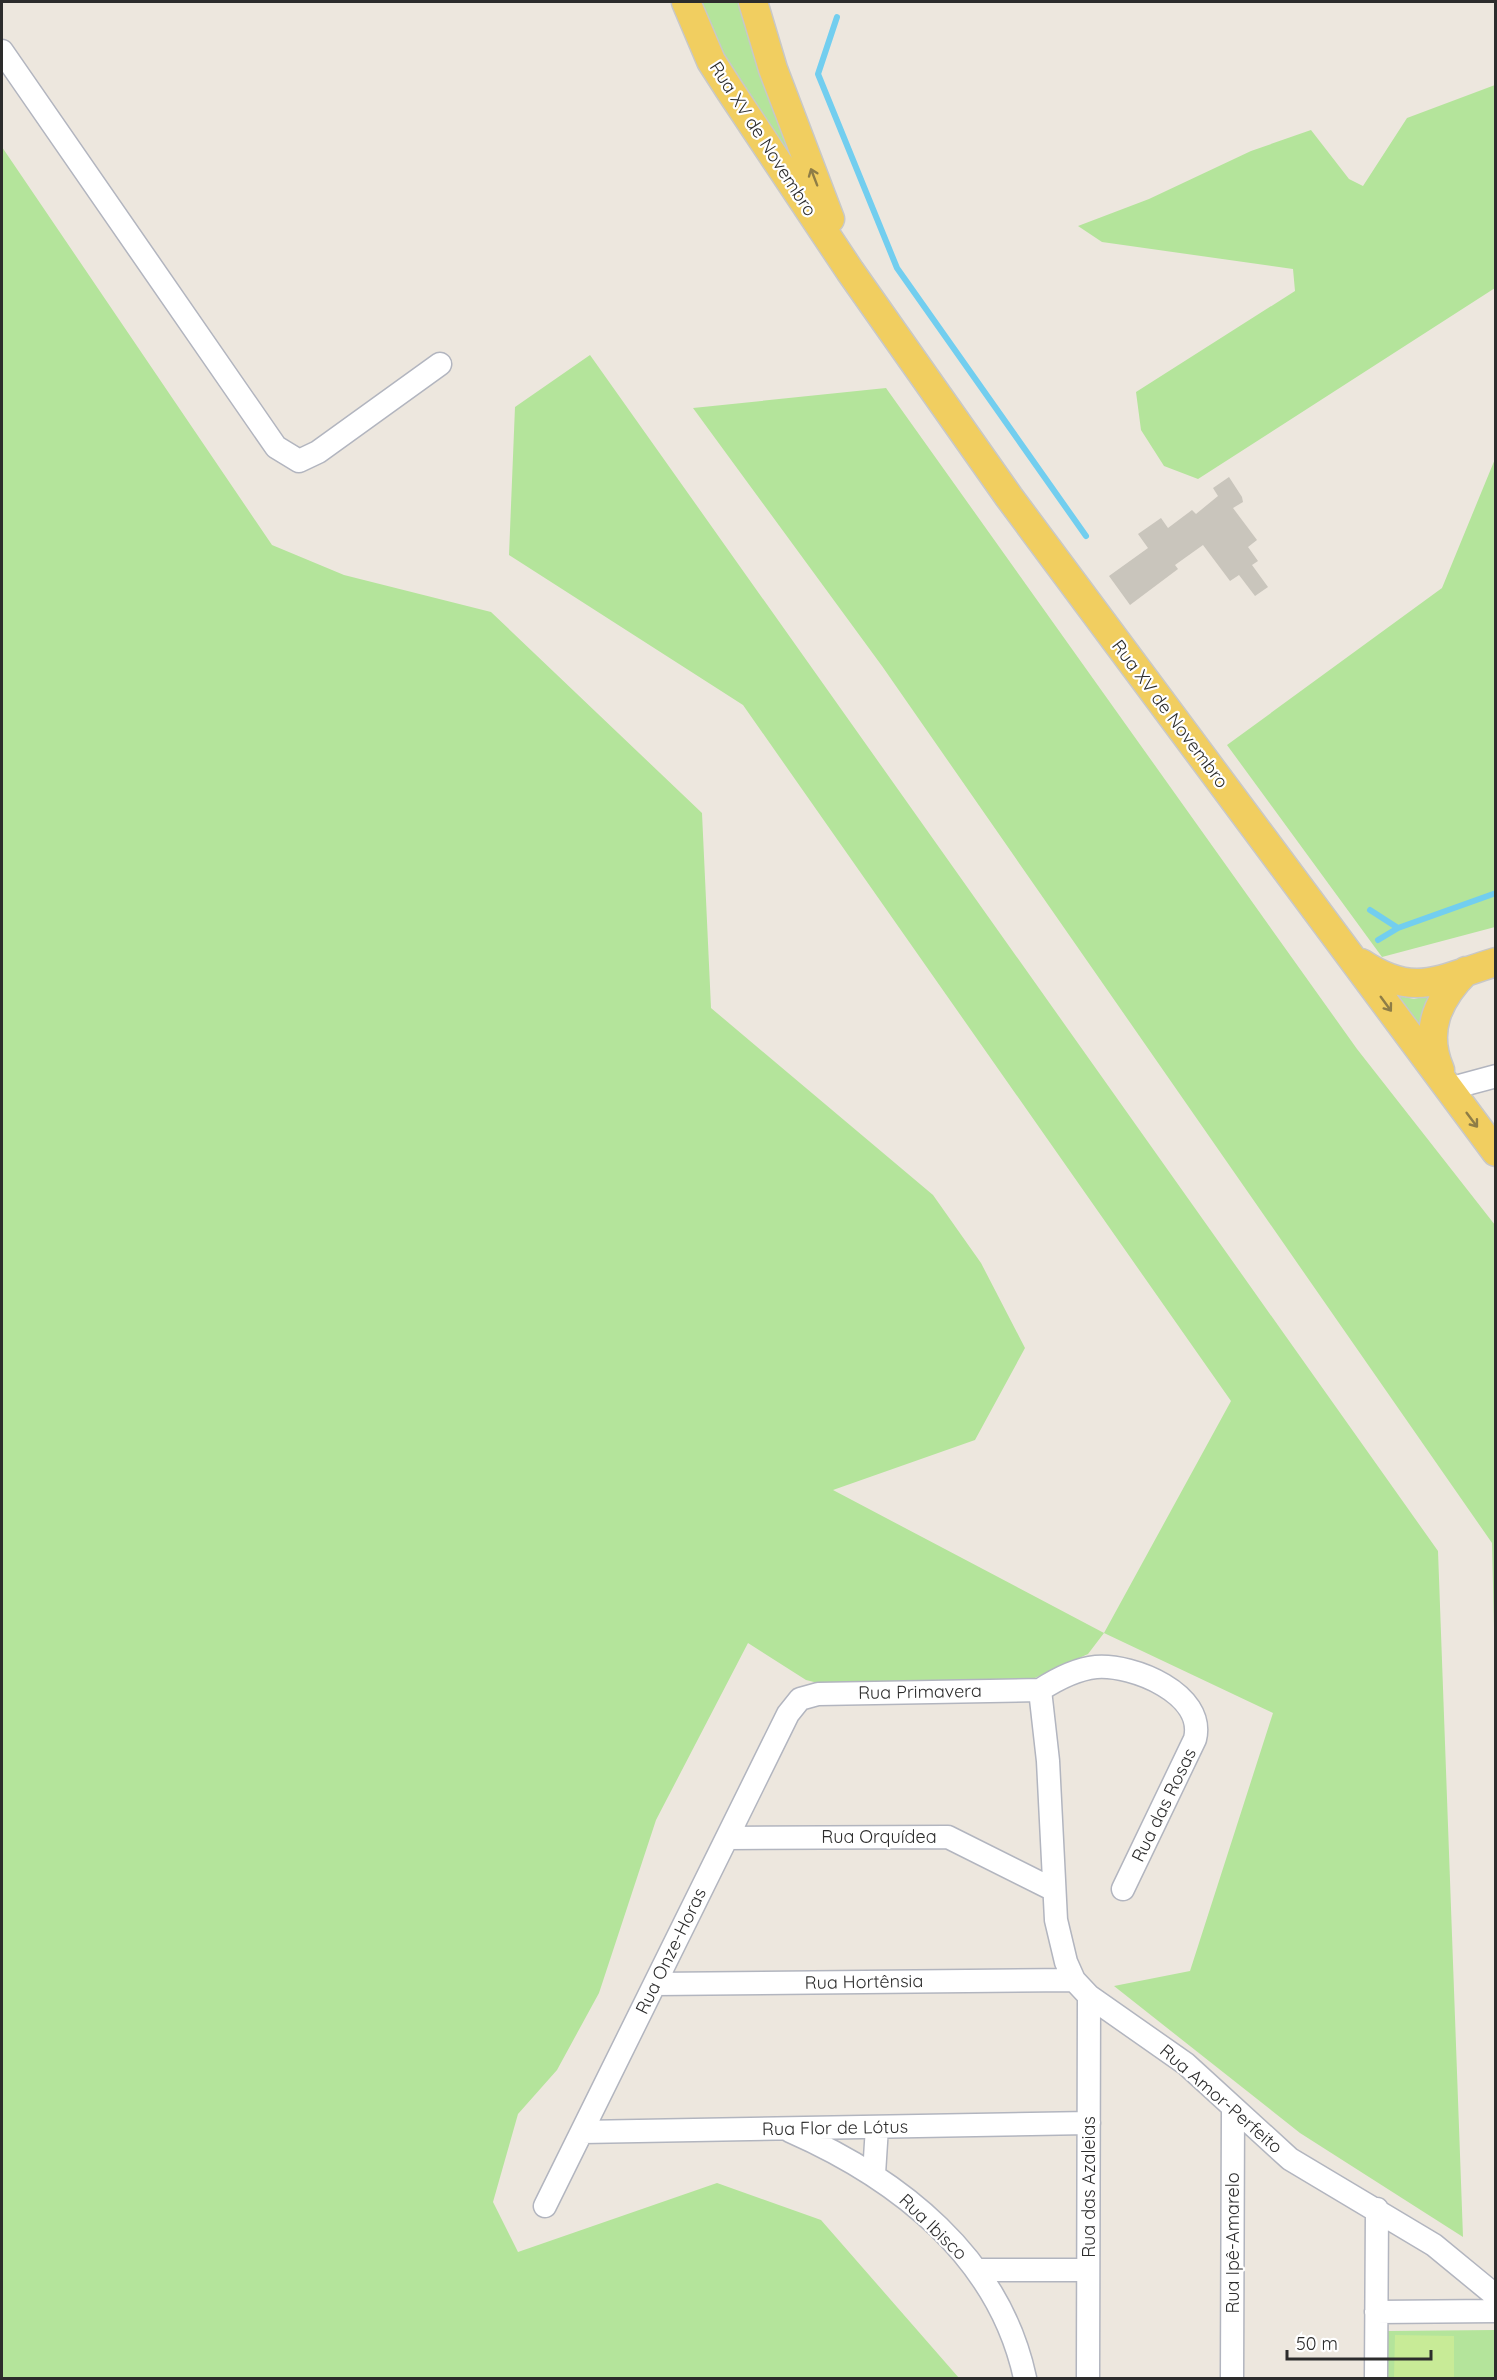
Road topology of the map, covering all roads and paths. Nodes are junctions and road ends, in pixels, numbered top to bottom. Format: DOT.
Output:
graph roads {
  1 [pos="686,2"];
  2 [pos="753,2"];
  3 [pos="2,51"];
  4 [pos="850,271"];
  5 [pos="440,364"];
  6 [pos="1352,957"];
  7 [pos="1496,962"];
  8 [pos="1466,971"];
  9 [pos="1496,1076"];
  10 [pos="1448,1089"];
  11 [pos="1496,1152"];
  12 [pos="1041,1690"];
  13 [pos="800,1699"];
  14 [pos="727,1838"];
  15 [pos="1123,1889"];
  16 [pos="1054,1890"];
  17 [pos="655,1984"];
  18 [pos="1081,1988"];
  19 [pos="1233,2108"];
  20 [pos="1089,2124"];
  21 [pos="877,2127"];
  22 [pos="783,2128"];
  23 [pos="582,2132"];
  24 [pos="874,2174"];
  25 [pos="545,2206"];
  26 [pos="1377,2209"];
  27 [pos="977,2270"];
  28 [pos="1088,2270"];
  29 [pos="1496,2296"];
  30 [pos="1496,2311"];
  31 [pos="1376,2312"];
  32 [pos="1025,2379"];
  33 [pos="1088,2379"];
  34 [pos="1232,2379"];
  35 [pos="1376,2379"];
  1 -- 4 [label="main road, Rua XV de Novembro"];
  4 -- 2 [label="main road, Rua XV de Novembro, one-way"];
  3 -- 5 [label="street"];
  4 -- 6 [label="main road, Rua XV de Novembro"];
  6 -- 8 [label="main road"];
  6 -- 10 [label="main road, Rua XV de Novembro, one-way"];
  7 -- 8 [label="main road"];
  8 -- 10 [label="main road"];
  9 -- 10 [label="street"];
  10 -- 11 [label="main road, Rua XV de Novembro, one-way"];
  12 -- 13 [label="street, Rua Primavera"];
  12 -- 15 [label="street, Rua das Rosas"];
  12 -- 16 [label="street"];
  13 -- 14 [label="street, Rua Onze-Horas"];
  14 -- 16 [label="street, Rua Orquídea"];
  14 -- 17 [label="street, Rua Onze-Horas"];
  16 -- 18 [label="street"];
  17 -- 18 [label="street, Rua Hortênsia"];
  17 -- 23 [label="street, Rua Onze-Horas"];
  18 -- 19 [label="street, Rua Amor-Perfeito"];
  18 -- 20 [label="street, Rua das Azaleias"];
  19 -- 26 [label="street, Rua Amor-Perfeito"];
  19 -- 34 [label="street, Rua Ipê-Amarelo"];
  20 -- 21 [label="street, Rua Flor de Lótus"];
  20 -- 28 [label="street, Rua das Azaleias"];
  21 -- 22 [label="street, Rua Flor de Lótus"];
  21 -- 24 [label="street"];
  22 -- 23 [label="street, Rua Flor de Lótus"];
  22 -- 24 [label="street, Rua Ibisco"];
  23 -- 25 [label="street, Rua Onze-Horas"];
  24 -- 27 [label="street, Rua Ibisco"];
  26 -- 29 [label="street, Rua Amor-Perfeito"];
  26 -- 31 [label="street"];
  27 -- 28 [label="street"];
  27 -- 32 [label="street, Rua Ibisco"];
  28 -- 33 [label="street, Rua das Azaleias"];
  30 -- 31 [label="street"];
  31 -- 35 [label="street"];
}
